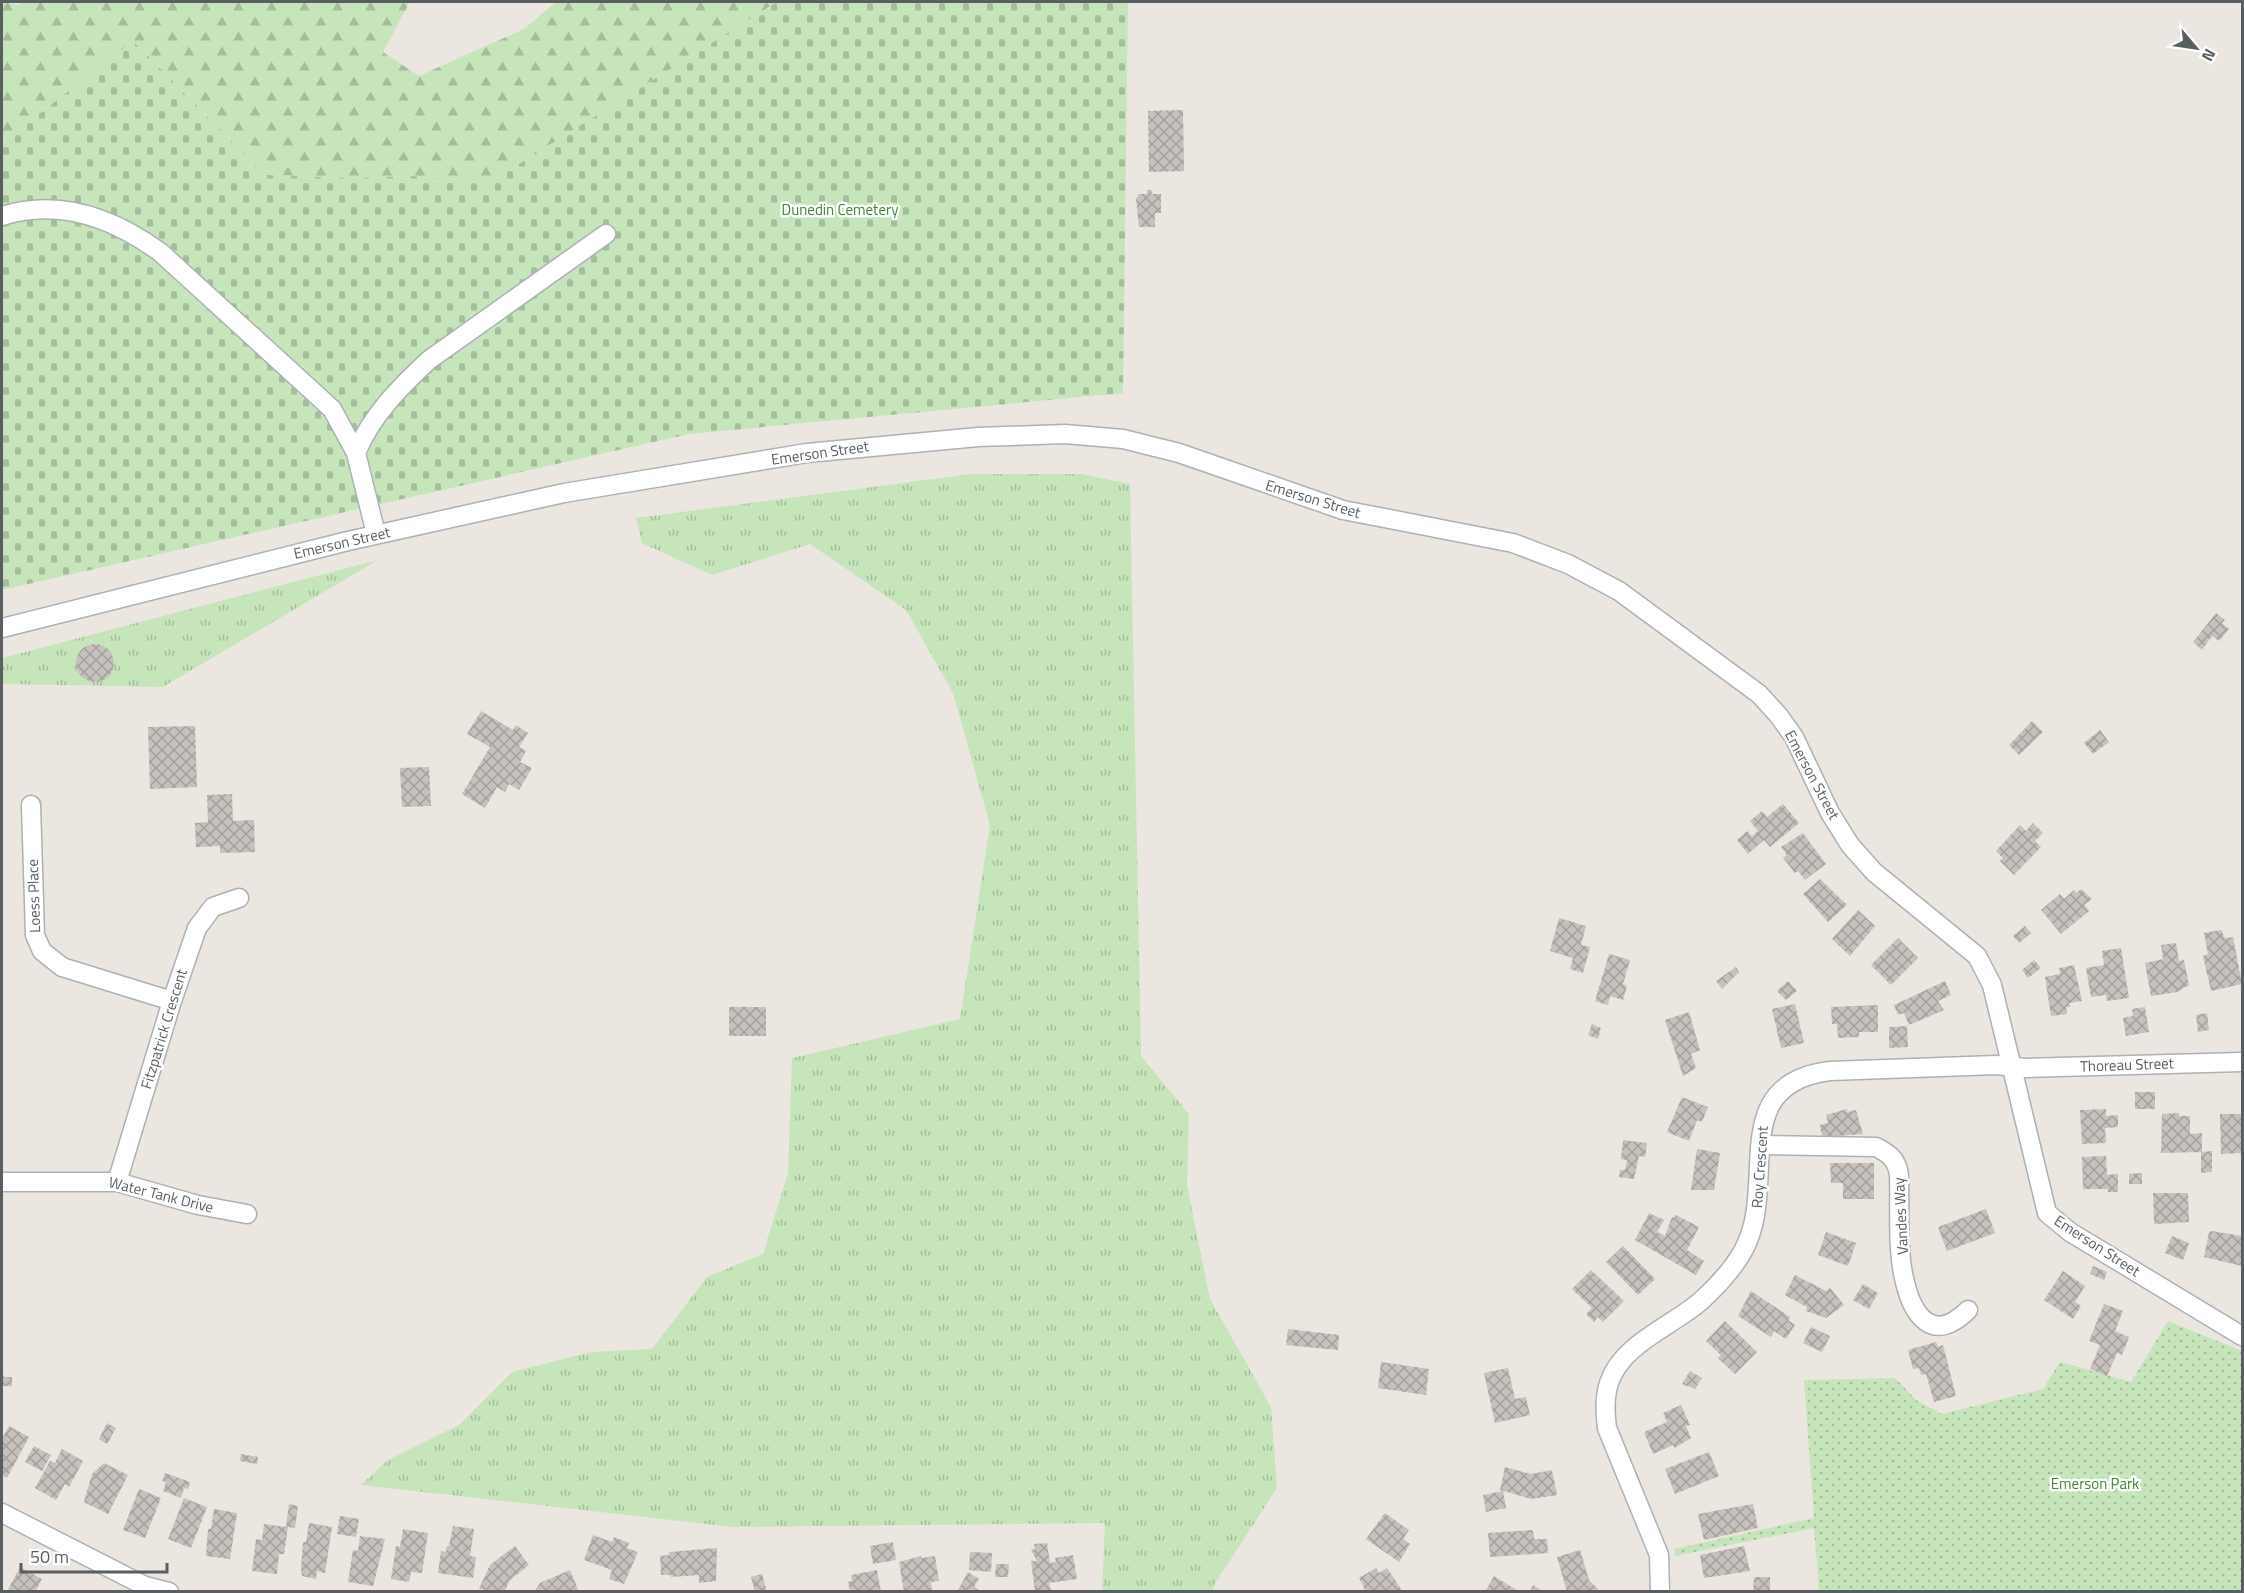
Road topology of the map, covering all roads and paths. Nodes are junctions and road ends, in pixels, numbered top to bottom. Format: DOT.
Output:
graph roads {
  1 [pos="2,216"];
  2 [pos="606,234"];
  3 [pos="356,453"];
  4 [pos="376,534"];
  5 [pos="2,628"];
  6 [pos="31,805"];
  7 [pos="239,898"];
  8 [pos="172,1001"];
  9 [pos="2242,1062"];
  10 [pos="2011,1066"];
  11 [pos="1760,1145"];
  12 [pos="2,1182"];
  13 [pos="117,1182"];
  14 [pos="247,1214"];
  15 [pos="1968,1310"];
  16 [pos="2242,1336"];
  17 [pos="2,1513"];
  18 [pos="169,1592"];
  19 [pos="1660,1592"];
  1 -- 3 [label="street"];
  2 -- 3 [label="street"];
  3 -- 4 [label="street"];
  4 -- 5 [label="street, Emerson Street"];
  4 -- 10 [label="street, Emerson Street"];
  6 -- 8 [label="street, Loess Place"];
  7 -- 8 [label="street, Fitzpatrick Crescent"];
  8 -- 13 [label="street, Fitzpatrick Crescent"];
  9 -- 10 [label="street, Thoreau Street"];
  10 -- 11 [label="street, Roy Crescent"];
  10 -- 16 [label="street, Emerson Street"];
  11 -- 15 [label="street, Vandes Way"];
  11 -- 19 [label="street, Roy Crescent"];
  12 -- 13 [label="street, Water Tank Drive"];
  13 -- 14 [label="street, Water Tank Drive"];
  17 -- 18 [label="street"];
}
